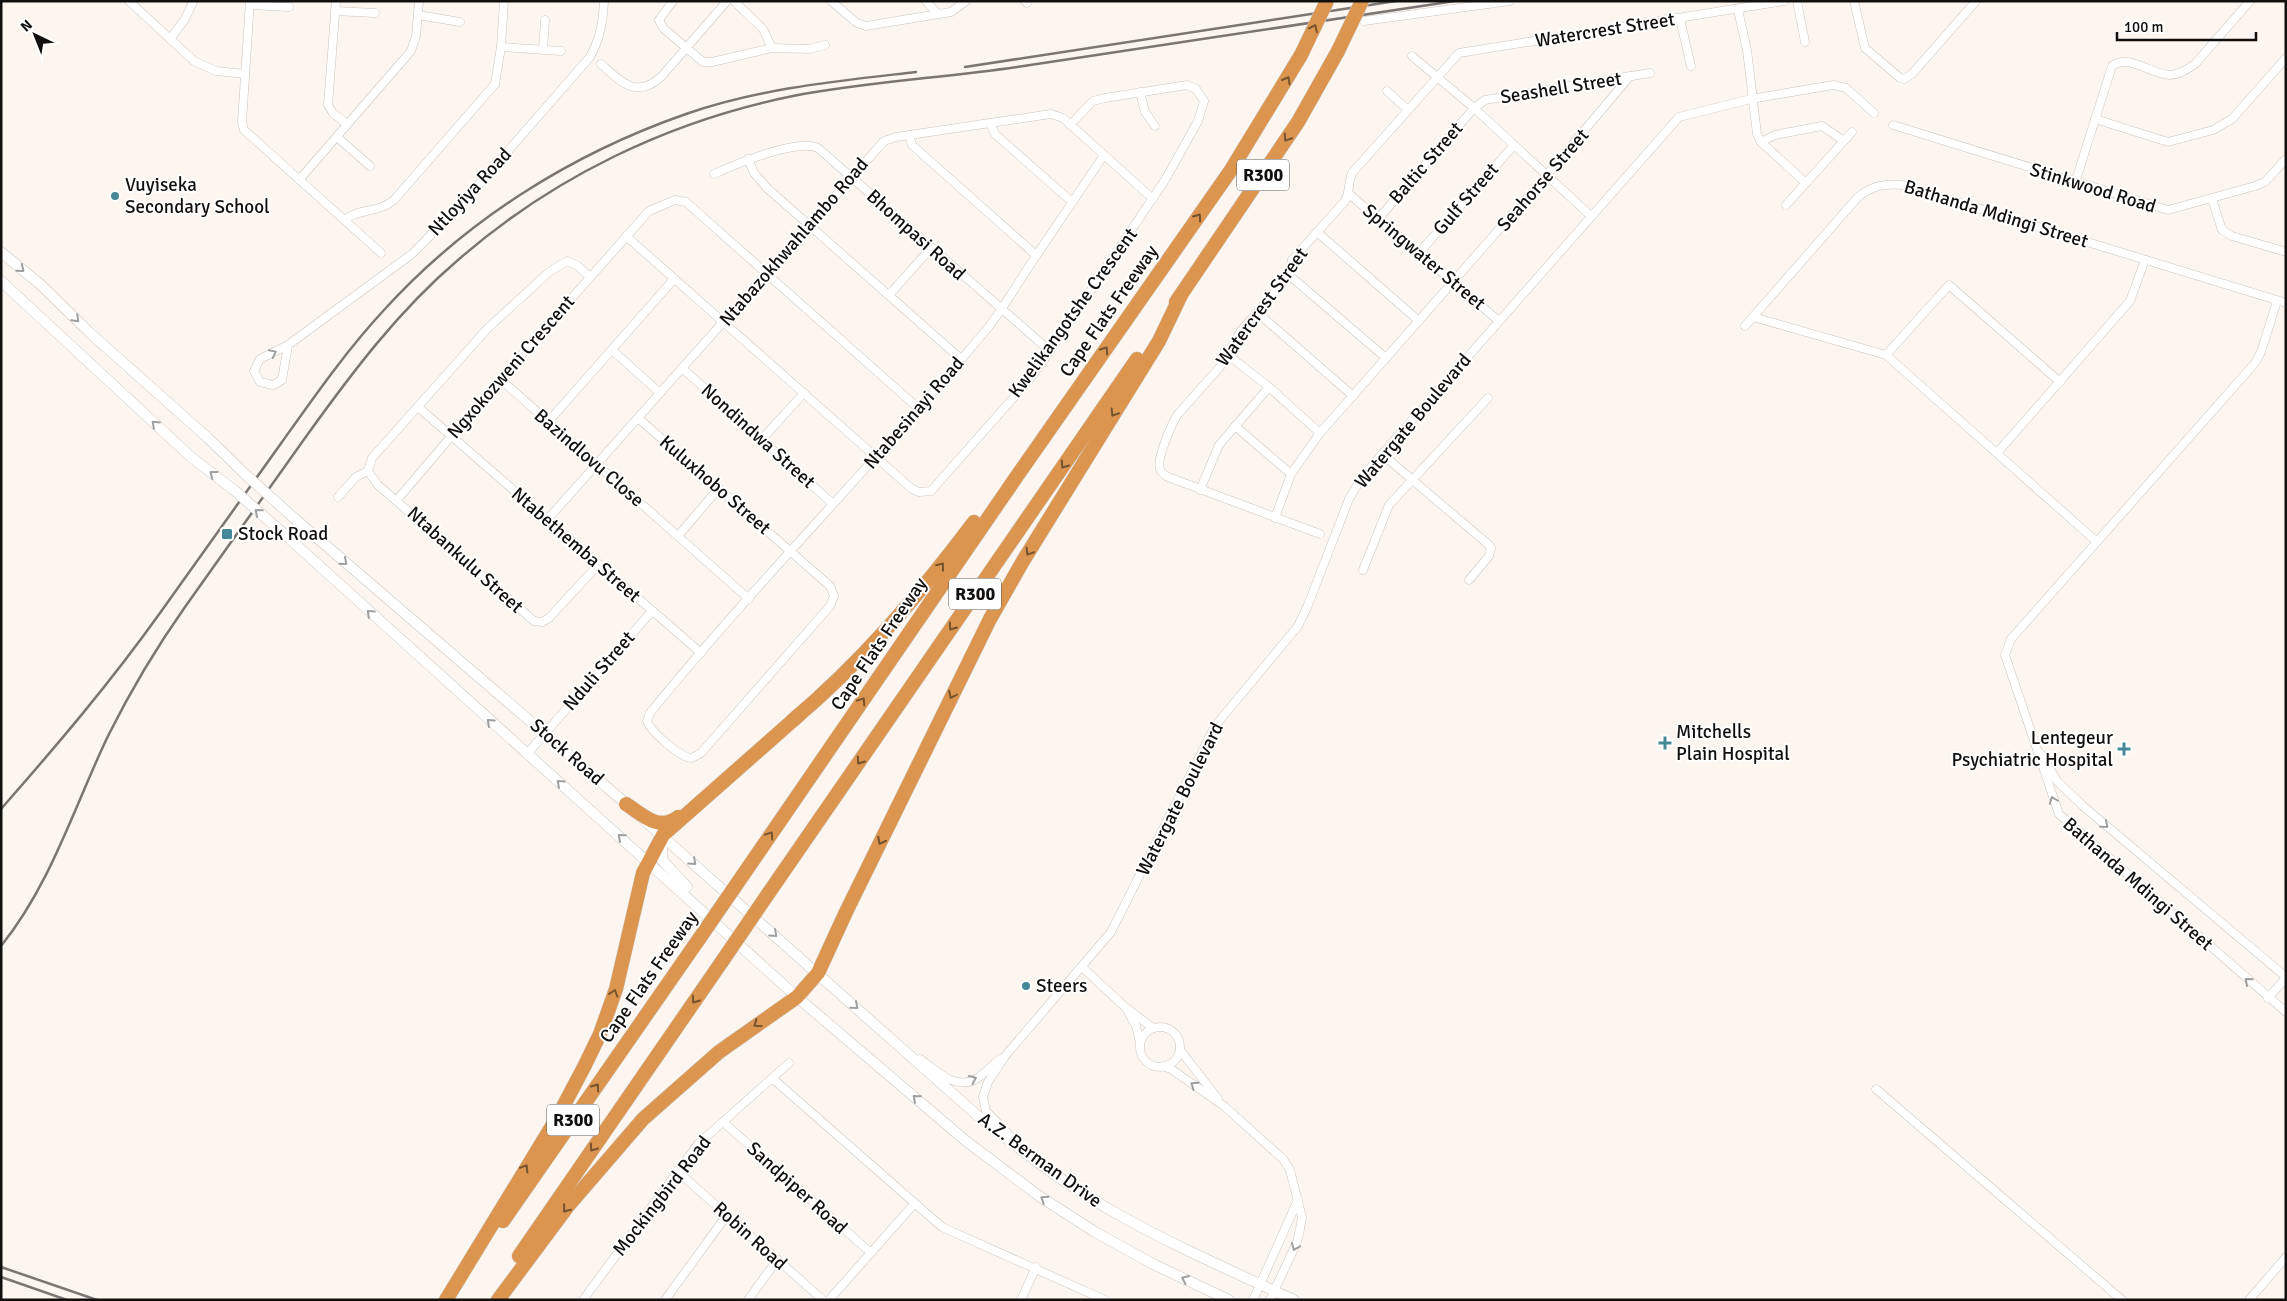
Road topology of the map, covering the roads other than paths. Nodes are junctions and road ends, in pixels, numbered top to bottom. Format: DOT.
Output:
graph roads {
  1 [pos="129,1"];
  2 [pos="336,1"];
  3 [pos="419,1"];
  4 [pos="504,1"];
  5 [pos="604,1"];
  6 [pos="673,1"];
  7 [pos="727,1"];
  8 [pos="734,1"];
  9 [pos="831,1"];
  10 [pos="926,1"];
  11 [pos="966,1"];
  12 [pos="1327,1"];
  13 [pos="1362,1"];
  14 [pos="1510,1"];
  15 [pos="1784,1"];
  16 [pos="1797,1"];
  17 [pos="1854,1"];
  18 [pos="1976,1"];
  19 [pos="2250,1"];
  20 [pos="193,2"];
  21 [pos="250,3"];
  22 [pos="289,7"];
  23 [pos="1738,10"];
  24 [pos="335,11"];
  25 [pos="375,13"];
  26 [pos="938,14"];
  27 [pos="418,15"];
  28 [pos="1680,19"];
  29 [pos="545,20"];
  30 [pos="1364,21"];
  31 [pos="460,22"];
  32 [pos="170,39"];
  33 [pos="1805,42"];
  34 [pos="825,45"];
  35 [pos="501,47"];
  36 [pos="772,48"];
  37 [pos="543,49"];
  38 [pos="687,49"];
  39 [pos="561,51"];
  40 [pos="1412,56"];
  41 [pos="2286,58"];
  42 [pos="601,64"];
  43 [pos="1691,66"];
  44 [pos="1650,73"];
  45 [pos="244,74"];
  46 [pos="1630,76"];
  47 [pos="1436,77"];
  48 [pos="1387,91"];
  49 [pos="1140,92"];
  50 [pos="1751,99"];
  51 [pos="1474,108"];
  52 [pos="1407,110"];
  53 [pos="1874,113"];
  54 [pos="2095,119"];
  55 [pos="990,123"];
  56 [pos="347,124"];
  57 [pos="1070,125"];
  58 [pos="1893,125"];
  59 [pos="1155,126"];
  60 [pos="1852,132"];
  61 [pos="909,135"];
  62 [pos="336,137"];
  63 [pos="1844,141"];
  64 [pos="1761,142"];
  65 [pos="1514,145"];
  66 [pos="1104,155"];
  67 [pos="748,159"];
  68 [pos="2286,159"];
  69 [pos="370,166"];
  70 [pos="714,174"];
  71 [pos="1546,176"];
  72 [pos="851,177"];
  73 [pos="299,180"];
  74 [pos="1806,183"];
  75 [pos="2075,183"];
  76 [pos="1349,194"];
  77 [pos="1153,199"];
  78 [pos="2212,199"];
  79 [pos="1072,202"];
  80 [pos="1786,205"];
  81 [pos="1591,216"];
  82 [pos="1379,218"];
  83 [pos="344,220"];
  84 [pos="809,225"];
  85 [pos="1318,232"];
  86 [pos="626,236"];
  87 [pos="931,248"];
  88 [pos="1,252"];
  89 [pos="2286,252"];
  90 [pos="380,253"];
  91 [pos="1419,253"];
  92 [pos="1036,255"];
  93 [pos="2145,260"];
  94 [pos="766,274"];
  95 [pos="1289,276"];
  96 [pos="590,277"];
  97 [pos="674,279"];
  98 [pos="1,281"];
  99 [pos="1453,281"];
  100 [pos="889,295"];
  101 [pos="1181,295"];
  102 [pos="2277,300"];
  103 [pos="2286,303"];
  104 [pos="1001,310"];
  105 [pos="1258,313"];
  106 [pos="1753,317"];
  107 [pos="1419,321"];
  108 [pos="1499,321"];
  109 [pos="724,322"];
  110 [pos="1745,326"];
  111 [pos="288,345"];
  112 [pos="612,350"];
  113 [pos="1050,351"];
  114 [pos="1228,355"];
  115 [pos="1886,355"];
  116 [pos="1386,358"];
  117 [pos="961,359"];
  118 [pos="682,368"];
  119 [pos="500,379"];
  120 [pos="2060,382"];
  121 [pos="1269,387"];
  122 [pos="660,393"];
  123 [pos="804,393"];
  124 [pos="1353,396"];
  125 [pos="1488,398"];
  126 [pos="418,407"];
  127 [pos="918,408"];
  128 [pos="638,418"];
  129 [pos="548,422"];
  130 [pos="1235,426"];
  131 [pos="1320,433"];
  132 [pos="451,436"];
  133 [pos="761,440"];
  134 [pos="1997,453"];
  135 [pos="1382,454"];
  136 [pos="876,457"];
  137 [pos="596,464"];
  138 [pos="368,471"];
  139 [pos="1292,474"];
  140 [pos="1017,476"];
  141 [pos="1414,481"];
  142 [pos="719,488"];
  143 [pos="1200,490"];
  144 [pos="338,497"];
  145 [pos="397,500"];
  146 [pos="833,504"];
  147 [pos="1276,518"];
  148 [pos="547,520"];
  149 [pos="1320,534"];
  150 [pos="678,536"];
  151 [pos="2097,542"];
  152 [pos="791,552"];
  153 [pos="598,565"];
  154 [pos="1363,570"];
  155 [pos="1469,580"];
  156 [pos="749,598"];
  157 [pos="652,611"];
  158 [pos="701,653"];
  159 [pos="799,715"];
  160 [pos="546,733"];
  161 [pos="2038,750"];
  162 [pos="527,754"];
  163 [pos="626,804"];
  164 [pos="663,835"];
  165 [pos="648,861"];
  166 [pos="757,960"];
  167 [pos="1082,967"];
  168 [pos="818,973"];
  169 [pos="2286,978"];
  170 [pos="797,997"];
  171 [pos="2268,998"];
  172 [pos="1125,1007"];
  173 [pos="2286,1012"];
  174 [pos="1153,1028"];
  175 [pos="888,1035"];
  176 [pos="1140,1042"];
  177 [pos="1180,1050"];
  178 [pos="1005,1056"];
  179 [pos="789,1063"];
  180 [pos="1163,1066"];
  181 [pos="772,1078"];
  182 [pos="1876,1089"];
  183 [pos="1224,1106"];
  184 [pos="723,1122"];
  185 [pos="1029,1156"];
  186 [pos="677,1171"];
  187 [pos="1298,1200"];
  188 [pos="914,1204"];
  189 [pos="727,1215"];
  190 [pos="871,1253"];
  191 [pos="2286,1257"];
  192 [pos="777,1260"];
  193 [pos="1036,1267"];
  194 [pos="1261,1284"];
  195 [pos="1272,1295"];
  196 [pos="1091,1297"];
  197 [pos="447,1300"];
  198 [pos="488,1300"];
  199 [pos="498,1300"];
  200 [pos="582,1300"];
  201 [pos="664,1300"];
  202 [pos="748,1300"];
  203 [pos="823,1300"];
  204 [pos="829,1300"];
  205 [pos="1021,1300"];
  206 [pos="1105,1300"];
  207 [pos="1229,1300"];
  208 [pos="1253,1300"];
  209 [pos="1294,1300"];
  210 [pos="2122,1300"];
  211 [pos="2250,1300"];
  1 -- 32 [label="street"];
  2 -- 24 [label="street"];
  3 -- 27 [label="street"];
  4 -- 35 [label="street"];
  5 -- 111 [label="street, Ntloyiya Road"];
  6 -- 38 [label="street"];
  7 -- 38 [label="street"];
  8 -- 36 [label="street"];
  9 -- 26 [label="street"];
  10 -- 26 [label="street"];
  11 -- 26 [label="street"];
  140 -- 12 [label="highway, Cape Flats Freeway / R300, one-way, bridge"];
  13 -- 101 [label="highway, R300, one-way, bridge"];
  14 -- 30 [label="street"];
  15 -- 23 [label="street, Watercrest Street"];
  16 -- 33 [label="street"];
  17 -- 18 [label="street"];
  19 -- 54 [label="street"];
  20 -- 32 [label="street"];
  21 -- 22 [label="street"];
  21 -- 45 [label="street"];
  23 -- 28 [label="street, Watercrest Street"];
  23 -- 50 [label="street"];
  24 -- 25 [label="street"];
  24 -- 56 [label="street"];
  27 -- 31 [label="street"];
  27 -- 56 [label="street"];
  28 -- 43 [label="street"];
  28 -- 47 [label="street, Watercrest Street"];
  29 -- 37 [label="street"];
  32 -- 45 [label="street"];
  34 -- 36 [label="street"];
  35 -- 37 [label="street"];
  35 -- 83 [label="street"];
  36 -- 38 [label="street"];
  37 -- 39 [label="street"];
  38 -- 42 [label="street"];
  40 -- 47 [label="street"];
  41 -- 54 [label="street"];
  44 -- 46 [label="street, Seashell Street"];
  45 -- 73 [label="street"];
  46 -- 51 [label="street, Seashell Street"];
  46 -- 71 [label="street, Seahorse Street"];
  47 -- 51 [label="street"];
  47 -- 52 [label="street, Watercrest Street"];
  48 -- 52 [label="street"];
  49 -- 57 [label="street"];
  49 -- 59 [label="street"];
  49 -- 77 [label="street, Kwelikangotshe Crescent"];
  50 -- 53 [label="street, Watergate Boulevard"];
  50 -- 64 [label="street"];
  50 -- 81 [label="street, Watergate Boulevard"];
  51 -- 65 [label="street"];
  51 -- 82 [label="street, Baltic Street"];
  52 -- 76 [label="street, Watercrest Street"];
  54 -- 75 [label="street"];
  55 -- 57 [label="street, Ntabazokhwahlambo Road"];
  55 -- 61 [label="street, Ntabazokhwahlambo Road"];
  55 -- 79 [label="street"];
  56 -- 62 [label="street"];
  57 -- 66 [label="street, Ntabazokhwahlambo Road"];
  58 -- 75 [label="street, Stinkwood Road"];
  60 -- 63 [label="street"];
  61 -- 72 [label="street, Ntabazokhwahlambo Road"];
  61 -- 92 [label="street"];
  62 -- 69 [label="street"];
  62 -- 73 [label="street"];
  63 -- 64 [label="street"];
  63 -- 74 [label="street"];
  64 -- 74 [label="street"];
  65 -- 71 [label="street"];
  65 -- 91 [label="street, Gulf Street"];
  66 -- 77 [label="street"];
  66 -- 79 [label="street, Ntabesinayi Road"];
  67 -- 70 [label="street, Bhompasi Road"];
  67 -- 72 [label="street, Bhompasi Road"];
  67 -- 84 [label="street"];
  68 -- 78 [label="street, Stinkwood Road"];
  71 -- 81 [label="street"];
  71 -- 99 [label="street, Seahorse Street"];
  72 -- 84 [label="street, Ntabazokhwahlambo Road"];
  72 -- 87 [label="street, Bhompasi Road"];
  73 -- 83 [label="street"];
  74 -- 80 [label="street"];
  75 -- 78 [label="street, Stinkwood Road"];
  76 -- 82 [label="street, Springwater Street"];
  76 -- 85 [label="street, Watercrest Street"];
  77 -- 113 [label="street, Kwelikangotshe Crescent"];
  78 -- 89 [label="street"];
  79 -- 92 [label="street, Ntabesinayi Road"];
  81 -- 108 [label="street, Watergate Boulevard"];
  82 -- 91 [label="street, Springwater Street"];
  83 -- 90 [label="street"];
  84 -- 94 [label="street, Ntabazokhwahlambo Road"];
  84 -- 100 [label="street"];
  85 -- 95 [label="street, Watercrest Street"];
  85 -- 107 [label="street"];
  86 -- 94 [label="street, Ngxokozweni Crescent"];
  86 -- 96 [label="street, Ngxokozweni Crescent"];
  86 -- 97 [label="street"];
  87 -- 100 [label="street"];
  87 -- 104 [label="street, Bhompasi Road"];
  88 -- 160 [label="main road, Stock Road, one-way, bridge"];
  91 -- 99 [label="street, Springwater Street"];
  92 -- 104 [label="street, Ntabesinayi Road"];
  93 -- 102 [label="street, Bathanda Mdingi Street"];
  93 -- 106 [label="street, Bathanda Mdingi Street"];
  93 -- 120 [label="street"];
  94 -- 109 [label="street, Ntabazokhwahlambo Road"];
  94 -- 127 [label="street"];
  95 -- 105 [label="street, Watercrest Street"];
  95 -- 116 [label="street"];
  96 -- 119 [label="street, Ngxokozweni Crescent"];
  96 -- 126 [label="street"];
  97 -- 109 [label="street"];
  97 -- 112 [label="street"];
  162 -- 98 [label="main road, Stock Road, one-way, bridge"];
  99 -- 107 [label="street"];
  99 -- 108 [label="street, Springwater Street"];
  100 -- 117 [label="street"];
  101 -- 168 [label="highway, one-way"];
  101 -- 198 [label="highway, R300, one-way, bridge"];
  102 -- 103 [label="street, Bathanda Mdingi Street"];
  102 -- 151 [label="street, Bathanda Mdingi Street"];
  104 -- 113 [label="street, Bhompasi Road"];
  104 -- 117 [label="street, Ntabesinayi Road"];
  105 -- 114 [label="street, Watercrest Street"];
  105 -- 124 [label="street"];
  106 -- 110 [label="street, Bathanda Mdingi Street"];
  106 -- 115 [label="street"];
  107 -- 116 [label="street"];
  108 -- 135 [label="street, Watergate Boulevard"];
  109 -- 118 [label="street, Ntabazokhwahlambo Road"];
  109 -- 123 [label="street"];
  111 -- 111 [label="street, Ntloyiya Road, one-way"];
  112 -- 122 [label="street"];
  112 -- 129 [label="street"];
  113 -- 136 [label="street, Kwelikangotshe Crescent"];
  114 -- 121 [label="street"];
  114 -- 143 [label="street, Watercrest Street"];
  115 -- 120 [label="street"];
  115 -- 134 [label="street"];
  116 -- 124 [label="street"];
  117 -- 127 [label="street, Ntabesinayi Road"];
  118 -- 122 [label="street, Ntabazokhwahlambo Road"];
  118 -- 133 [label="street, Nondindwa Street"];
  119 -- 129 [label="street, Bazindlovu Close"];
  119 -- 132 [label="street, Ngxokozweni Crescent"];
  120 -- 134 [label="street"];
  121 -- 130 [label="street"];
  121 -- 131 [label="street"];
  122 -- 128 [label="street, Ntabazokhwahlambo Road"];
  123 -- 133 [label="street"];
  123 -- 136 [label="street"];
  124 -- 131 [label="street"];
  125 -- 141 [label="street"];
  126 -- 132 [label="street, Ntabethemba Street"];
  126 -- 138 [label="street"];
  127 -- 136 [label="street, Ntabesinayi Road"];
  128 -- 137 [label="street, Ntabazokhwahlambo Road"];
  128 -- 142 [label="street, Kuluxhobo Street"];
  129 -- 137 [label="street, Bazindlovu Close"];
  130 -- 139 [label="street"];
  130 -- 143 [label="street"];
  131 -- 139 [label="street"];
  132 -- 145 [label="street, Ngxokozweni Crescent"];
  132 -- 148 [label="street, Ntabethemba Street"];
  133 -- 146 [label="street, Nondindwa Street"];
  134 -- 151 [label="street"];
  135 -- 141 [label="street"];
  135 -- 167 [label="street, Watergate Boulevard"];
  136 -- 146 [label="street, Ntabesinayi Road"];
  137 -- 148 [label="street, Ntabazokhwahlambo Road"];
  137 -- 150 [label="street, Bazindlovu Close"];
  138 -- 144 [label="street"];
  138 -- 145 [label="street"];
  139 -- 147 [label="street"];
  159 -- 140 [label="highway, one-way"];
  197 -- 140 [label="highway, Cape Flats Freeway / R300, one-way, bridge"];
  141 -- 154 [label="street"];
  141 -- 155 [label="street"];
  142 -- 150 [label="street"];
  142 -- 152 [label="street, Kuluxhobo Street"];
  143 -- 147 [label="street, Watercrest Street"];
  145 -- 153 [label="street, Ntabankulu Street"];
  146 -- 152 [label="street, Ntabesinayi Road"];
  147 -- 149 [label="street, Watercrest Street"];
  148 -- 153 [label="street, Ntabethemba Street"];
  150 -- 156 [label="street, Bazindlovu Close"];
  151 -- 161 [label="street, Bathanda Mdingi Street"];
  152 -- 156 [label="street, Ntabesinayi Road"];
  152 -- 158 [label="street, Kuluxhobo Street"];
  153 -- 157 [label="street, Ntabethemba Street"];
  156 -- 158 [label="street, Ntabesinayi Road"];
  157 -- 158 [label="street, Ntabethemba Street"];
  157 -- 160 [label="street, Nduli Street"];
  159 -- 163 [label="highway"];
  159 -- 164 [label="highway"];
  160 -- 162 [label="street, Nduli Street"];
  160 -- 163 [label="main road, Stock Road"];
  161 -- 169 [label="street, Bathanda Mdingi Street, one-way"];
  171 -- 161 [label="street, Bathanda Mdingi Street, one-way"];
  165 -- 162 [label="main road, Stock Road, one-way"];
  163 -- 164 [label="main road, Stock Road"];
  164 -- 165 [label="highway"];
  164 -- 166 [label="main road"];
  164 -- 168 [label="main road, Stock Road, one-way"];
  165 -- 166 [label="main road, Stock Road"];
  197 -- 165 [label="highway, one-way"];
  166 -- 170 [label="main road, Stock Road"];
  167 -- 172 [label="street"];
  167 -- 178 [label="street, Watergate Boulevard"];
  168 -- 170 [label="highway"];
  168 -- 175 [label="main road, A.Z. Berman Drive, one-way"];
  169 -- 171 [label="street, Bathanda Mdingi Street"];
  170 -- 199 [label="highway, one-way"];
  207 -- 170 [label="main road, A.Z. Berman Drive, one-way"];
  171 -- 173 [label="street, Bathanda Mdingi Street"];
  172 -- 174 [label="street"];
  172 -- 176 [label="street"];
  174 -- 176 [label="street"];
  174 -- 177 [label="street"];
  175 -- 178 [label="street, Watergate Boulevard, one-way"];
  175 -- 185 [label="main road, A.Z. Berman Drive"];
  176 -- 180 [label="street"];
  177 -- 180 [label="street"];
  177 -- 183 [label="street"];
  178 -- 185 [label="street, Watergate Boulevard"];
  179 -- 181 [label="street, Mockingbird Road"];
  183 -- 180 [label="street, one-way"];
  181 -- 184 [label="street, Mockingbird Road"];
  181 -- 188 [label="street"];
  182 -- 210 [label="street"];
  183 -- 187 [label="street"];
  184 -- 186 [label="street, Mockingbird Road"];
  184 -- 190 [label="street, Sandpiper Road"];
  185 -- 194 [label="main road, A.Z. Berman Drive"];
  186 -- 189 [label="street, Robin Road"];
  186 -- 200 [label="street, Mockingbird Road"];
  187 -- 194 [label="street"];
  187 -- 195 [label="street, one-way"];
  188 -- 190 [label="street"];
  188 -- 193 [label="street"];
  189 -- 192 [label="street, Robin Road"];
  189 -- 201 [label="street"];
  190 -- 204 [label="street"];
  191 -- 211 [label="street"];
  192 -- 202 [label="street"];
  192 -- 203 [label="street, Robin Road"];
  193 -- 196 [label="street"];
  193 -- 205 [label="street"];
  194 -- 195 [label="main road, A.Z. Berman Drive"];
  194 -- 208 [label="street"];
  195 -- 209 [label="main road, A.Z. Berman Drive"];
  196 -- 206 [label="street"];
}
